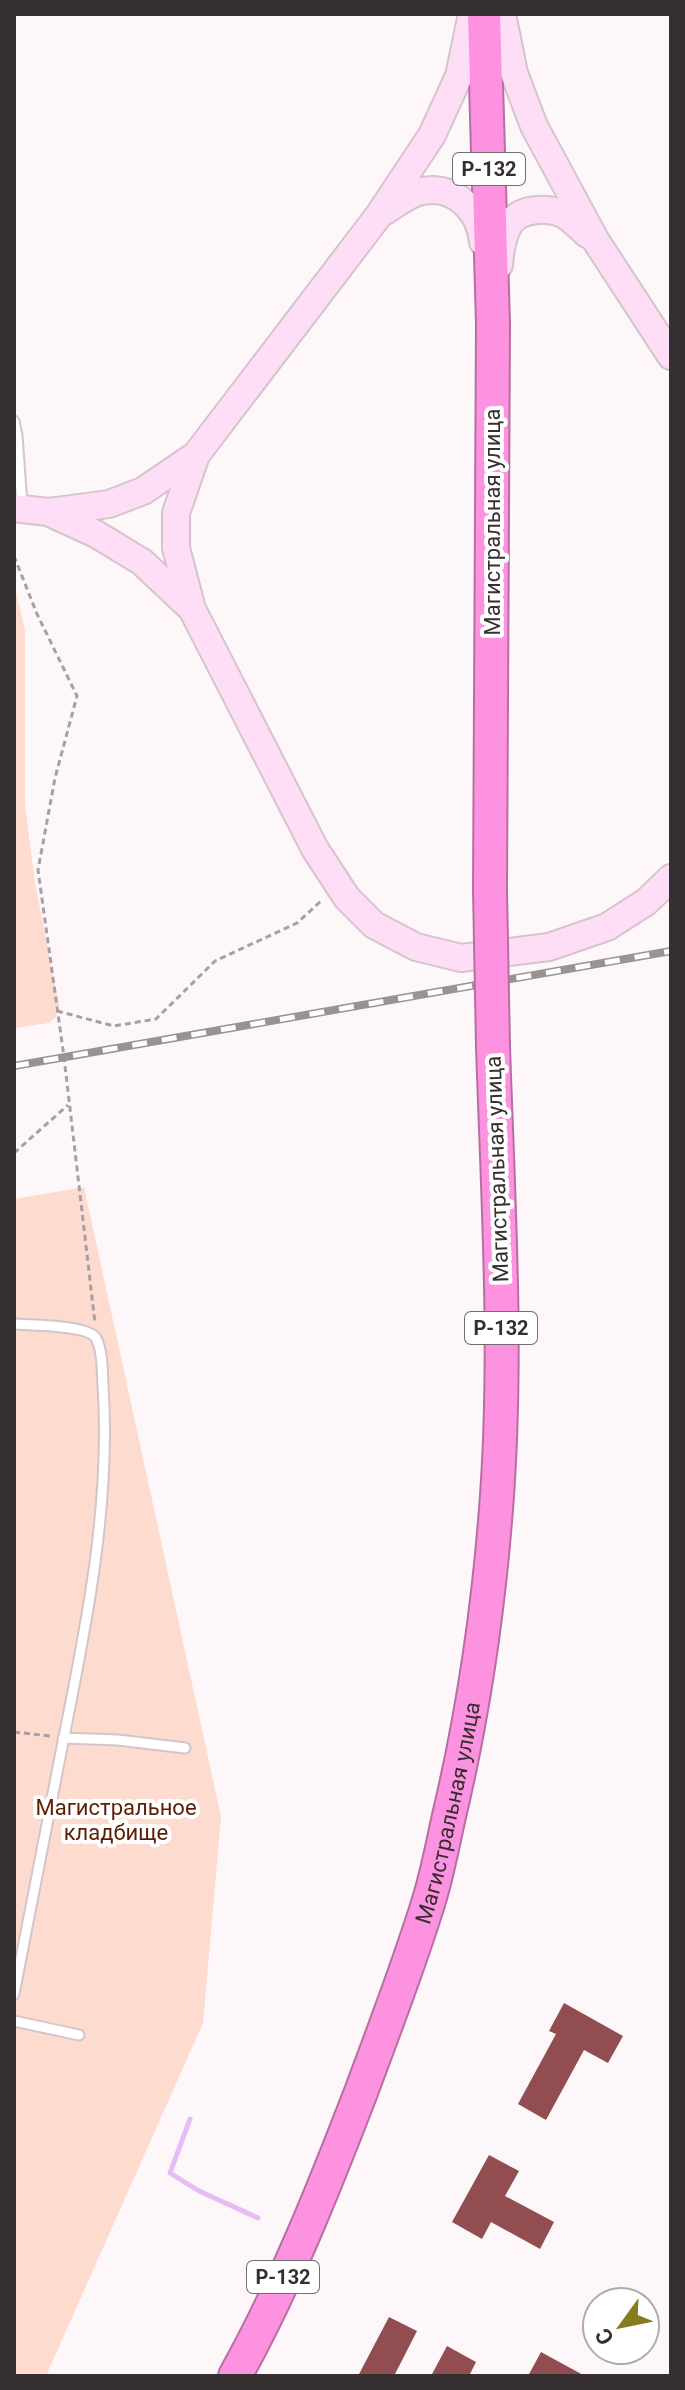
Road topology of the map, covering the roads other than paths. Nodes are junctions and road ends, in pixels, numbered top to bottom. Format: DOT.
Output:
graph roads {
  1 [pos="472,14"];
  2 [pos="484,14"];
  3 [pos="502,14"];
  4 [pos="379,215"];
  5 [pos="596,241"];
  6 [pos="493,324"];
  7 [pos="671,356"];
  8 [pos="14,421"];
  9 [pos="196,455"];
  10 [pos="18,508"];
  11 [pos="48,512"];
  12 [pos="192,609"];
  13 [pos="671,878"];
  14 [pos="14,1324"];
  15 [pos="63,1738"];
  16 [pos="185,1748"];
  17 [pos="14,1994"];
  18 [pos="14,2021"];
  19 [pos="79,2035"];
  20 [pos="235,2376"];
  1 -- 4 [label="main road"];
  2 -- 6 [label="highway, Магистральная улица / Р-132"];
  3 -- 5 [label="main road"];
  4 -- 6 [label="main road"];
  4 -- 9 [label="main road"];
  5 -- 6 [label="main road"];
  5 -- 7 [label="main road"];
  6 -- 20 [label="highway, Магистральная улица / Р-132, bridge"];
  8 -- 10 [label="lane"];
  9 -- 11 [label="main road"];
  9 -- 12 [label="main road"];
  10 -- 11 [label="main road"];
  11 -- 12 [label="main road"];
  12 -- 13 [label="main road"];
  14 -- 15 [label="lane"];
  15 -- 16 [label="lane"];
  15 -- 17 [label="lane"];
  18 -- 19 [label="lane"];
}
